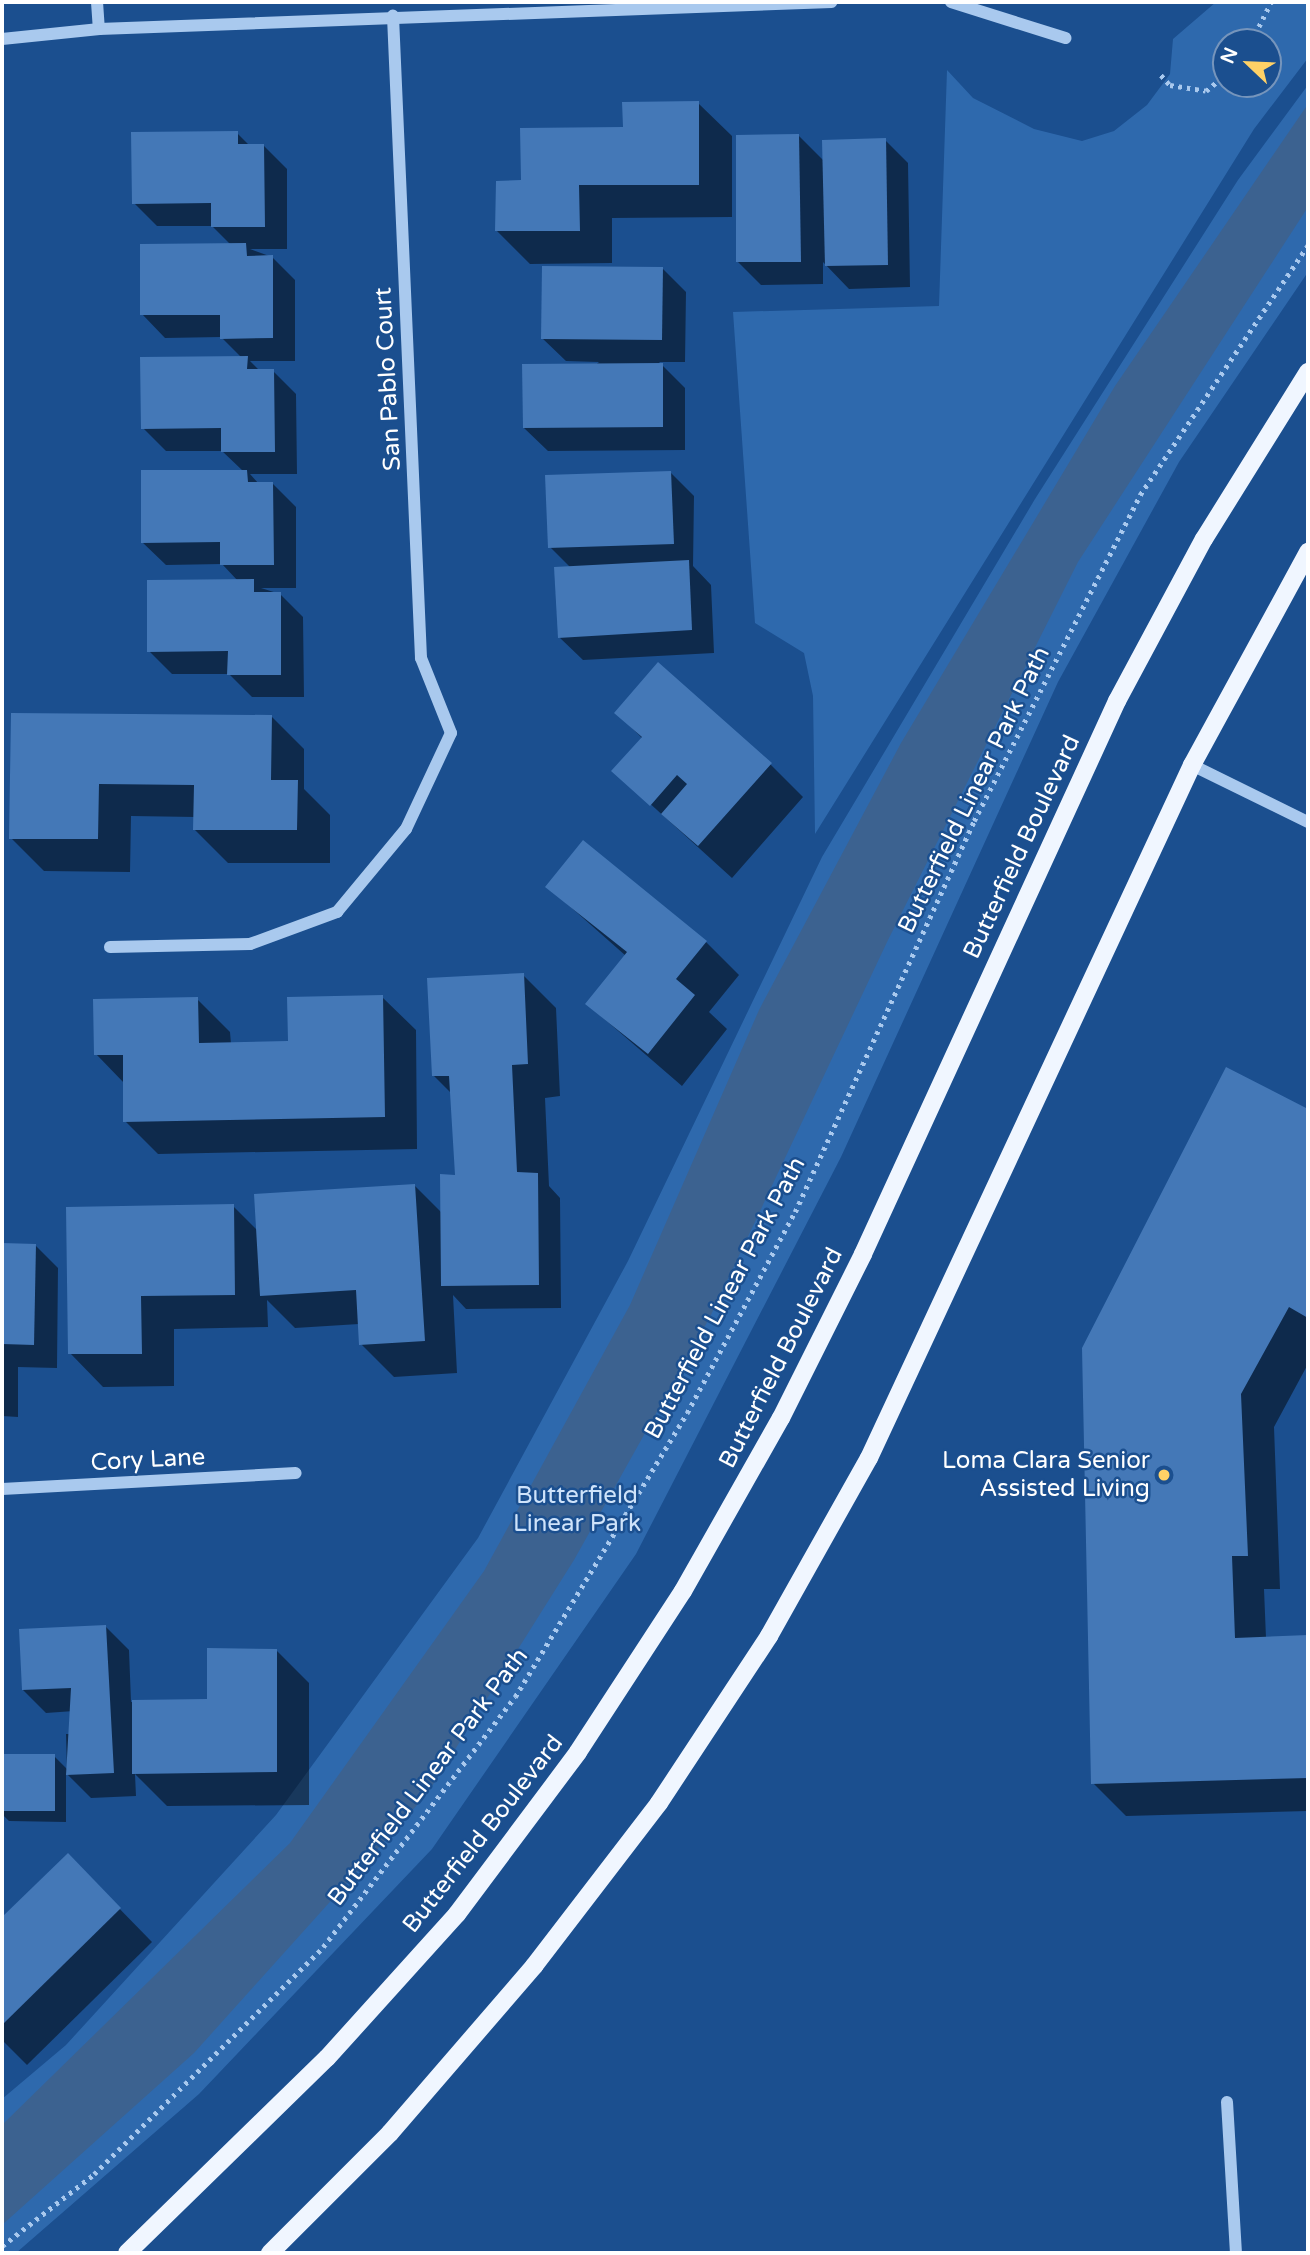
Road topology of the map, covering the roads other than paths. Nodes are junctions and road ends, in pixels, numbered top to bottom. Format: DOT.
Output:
graph roads {
  1 [pos="97,2"];
  2 [pos="832,2"];
  3 [pos="951,2"];
  4 [pos="393,16"];
  5 [pos="99,29"];
  6 [pos="1065,38"];
  7 [pos="2,39"];
  8 [pos="1308,372"];
  9 [pos="1308,552"];
  10 [pos="1192,765"];
  11 [pos="1308,822"];
  12 [pos="110,947"];
  13 [pos="296,1473"];
  14 [pos="2,1489"];
  15 [pos="1227,2102"];
  16 [pos="127,2253"];
  17 [pos="270,2253"];
  18 [pos="1236,2253"];
  1 -- 5 [label="street"];
  2 -- 4 [label="street"];
  3 -- 6 [label="street"];
  4 -- 5 [label="street"];
  4 -- 12 [label="street, San Pablo Court"];
  5 -- 7 [label="street"];
  8 -- 16 [label="main road, Butterfield Boulevard"];
  9 -- 10 [label="main road"];
  10 -- 11 [label="street"];
  10 -- 17 [label="main road"];
  13 -- 14 [label="street, Cory Lane"];
  15 -- 18 [label="street"];
}
